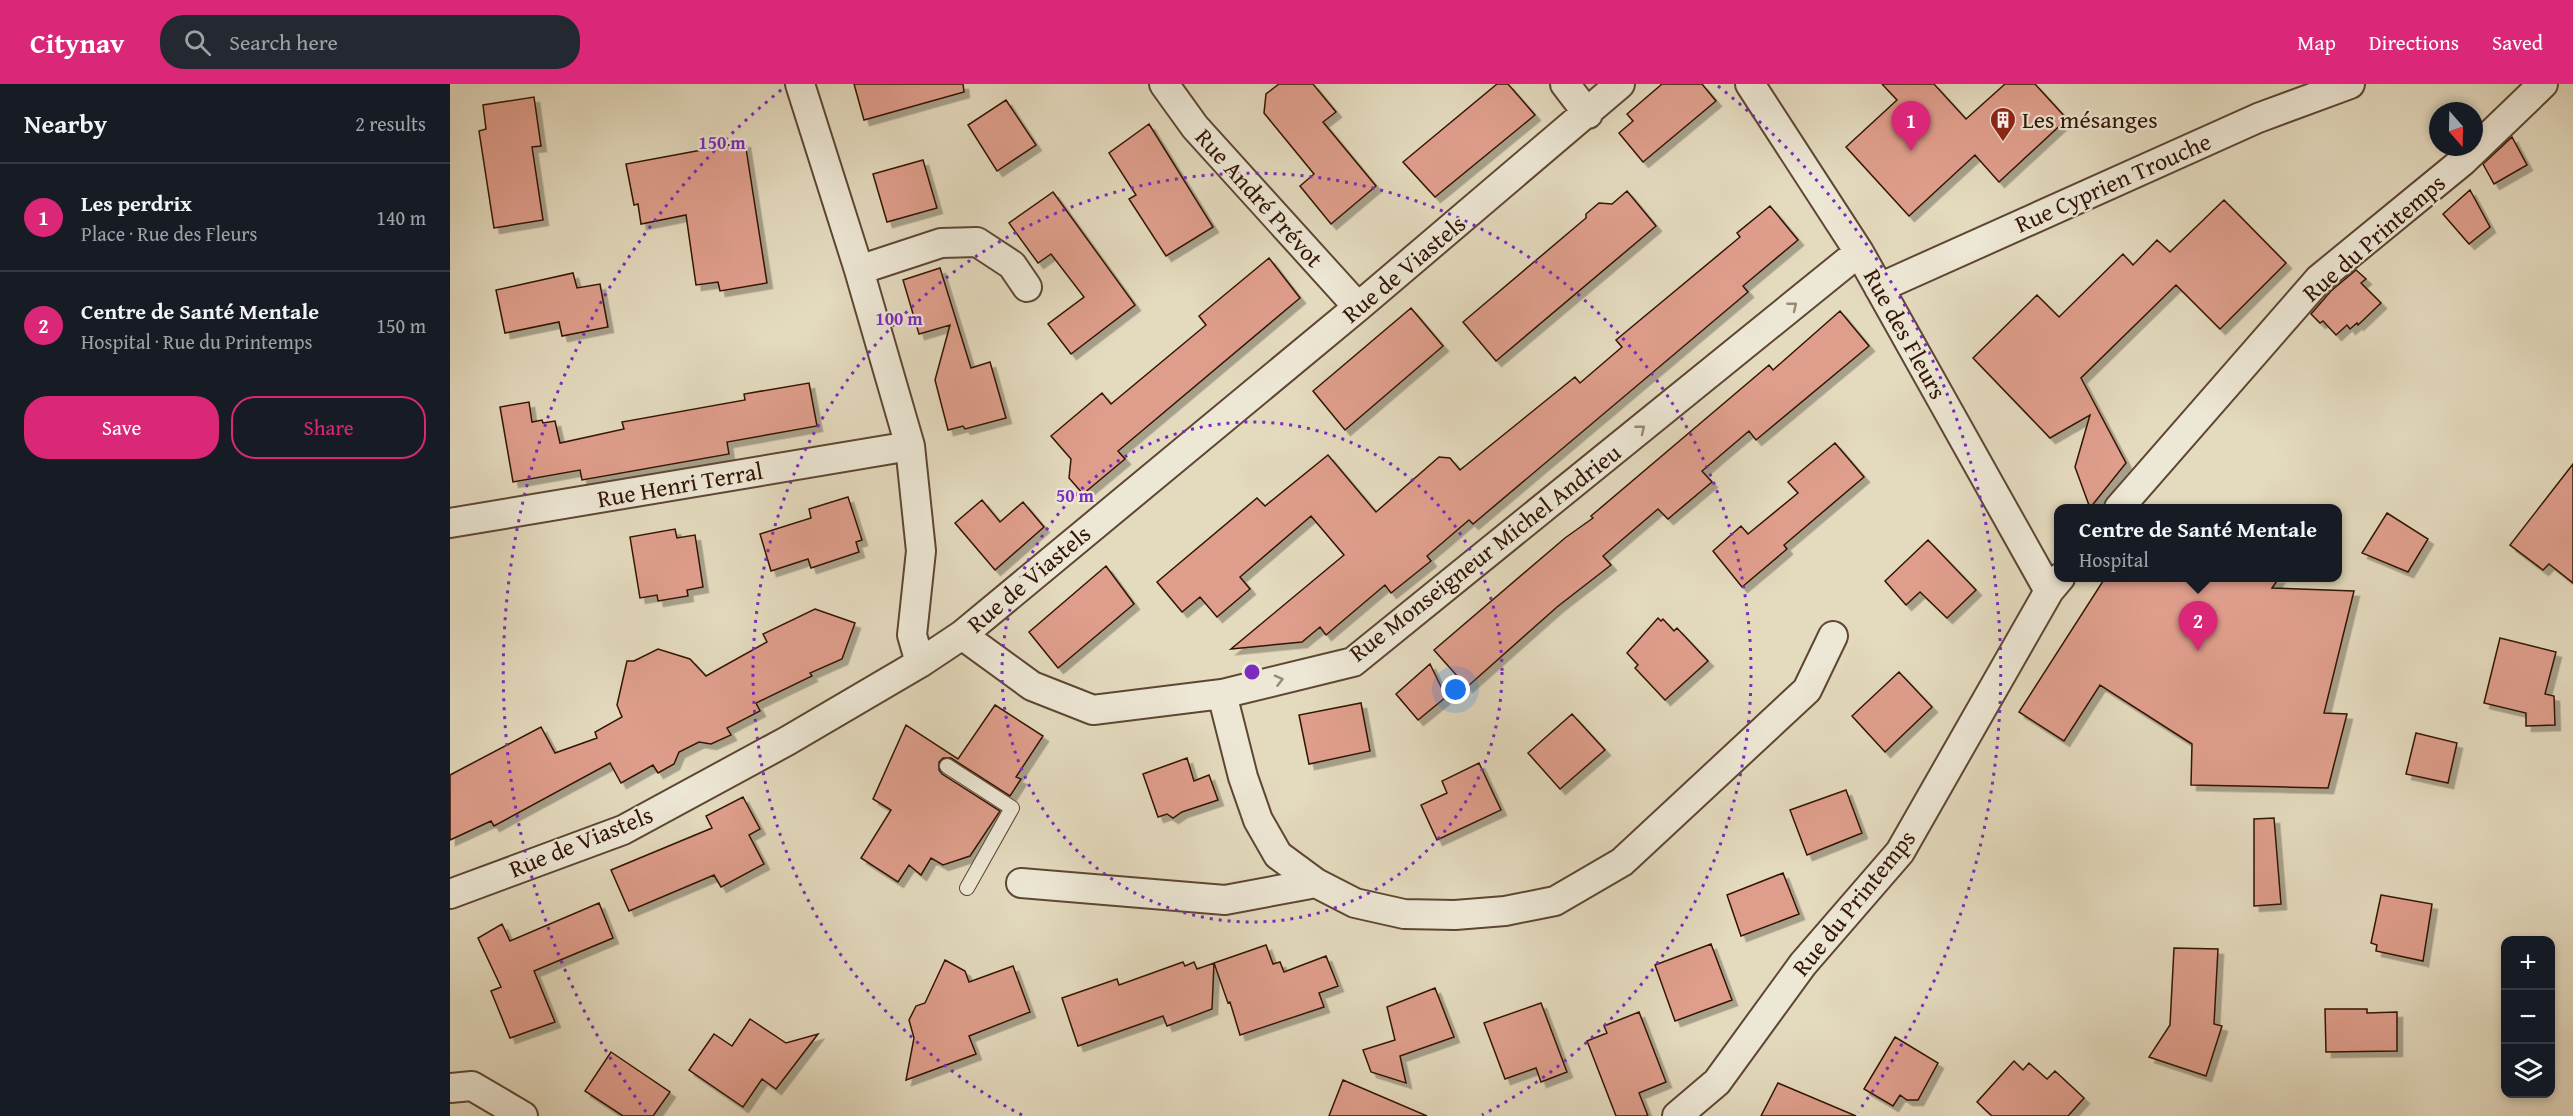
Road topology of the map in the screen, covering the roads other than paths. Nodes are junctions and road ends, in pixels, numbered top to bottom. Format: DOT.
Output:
graph roads {
  1 [pos="800,84"];
  2 [pos="1164,84"];
  3 [pos="1565,84"];
  4 [pos="1620,84"];
  5 [pos="1750,84"];
  6 [pos="2350,84"];
  7 [pos="2543,84"];
  8 [pos="1588,114"];
  9 [pos="1859,252"];
  10 [pos="859,270"];
  11 [pos="1027,287"];
  12 [pos="1879,288"];
  13 [pos="1358,308"];
  14 [pos="910,446"];
  15 [pos="2122,504"];
  16 [pos="450,523"];
  17 [pos="2054,584"];
  18 [pos="962,635"];
  19 [pos="1833,636"];
  20 [pos="920,663"];
  21 [pos="1222,694"];
  22 [pos="947,766"];
  23 [pos="1316,882"];
  24 [pos="1021,883"];
  25 [pos="968,888"];
  26 [pos="450,894"];
  27 [pos="450,1088"];
  28 [pos="523,1116"];
  29 [pos="1677,1116"];
  1 -- 10 [label="street"];
  2 -- 13 [label="street, Rue André Prévot"];
  3 -- 8 [label="street"];
  4 -- 8 [label="street, Rue de Viastels"];
  5 -- 9 [label="street, Rue des Fleurs"];
  6 -- 12 [label="street, Rue Cyprien Trouche"];
  7 -- 15 [label="street, Rue du Printemps"];
  8 -- 13 [label="street, Rue de Viastels"];
  9 -- 12 [label="street, Rue des Fleurs"];
  21 -- 9 [label="street, Rue Monseigneur Michel Andrieu, one-way"];
  10 -- 11 [label="street"];
  10 -- 14 [label="street"];
  12 -- 17 [label="street, Rue des Fleurs"];
  13 -- 18 [label="street, Rue de Viastels"];
  14 -- 16 [label="street, Rue Henri Terral"];
  14 -- 20 [label="street"];
  17 -- 29 [label="street, Rue du Printemps"];
  18 -- 20 [label="street, Rue de Viastels"];
  18 -- 21 [label="street, Rue Monseigneur Michel Andrieu"];
  19 -- 23 [label="street"];
  20 -- 26 [label="street, Rue de Viastels"];
  21 -- 23 [label="street"];
  22 -- 25 [label="lane"];
  23 -- 24 [label="street"];
  27 -- 28 [label="street"];
}
